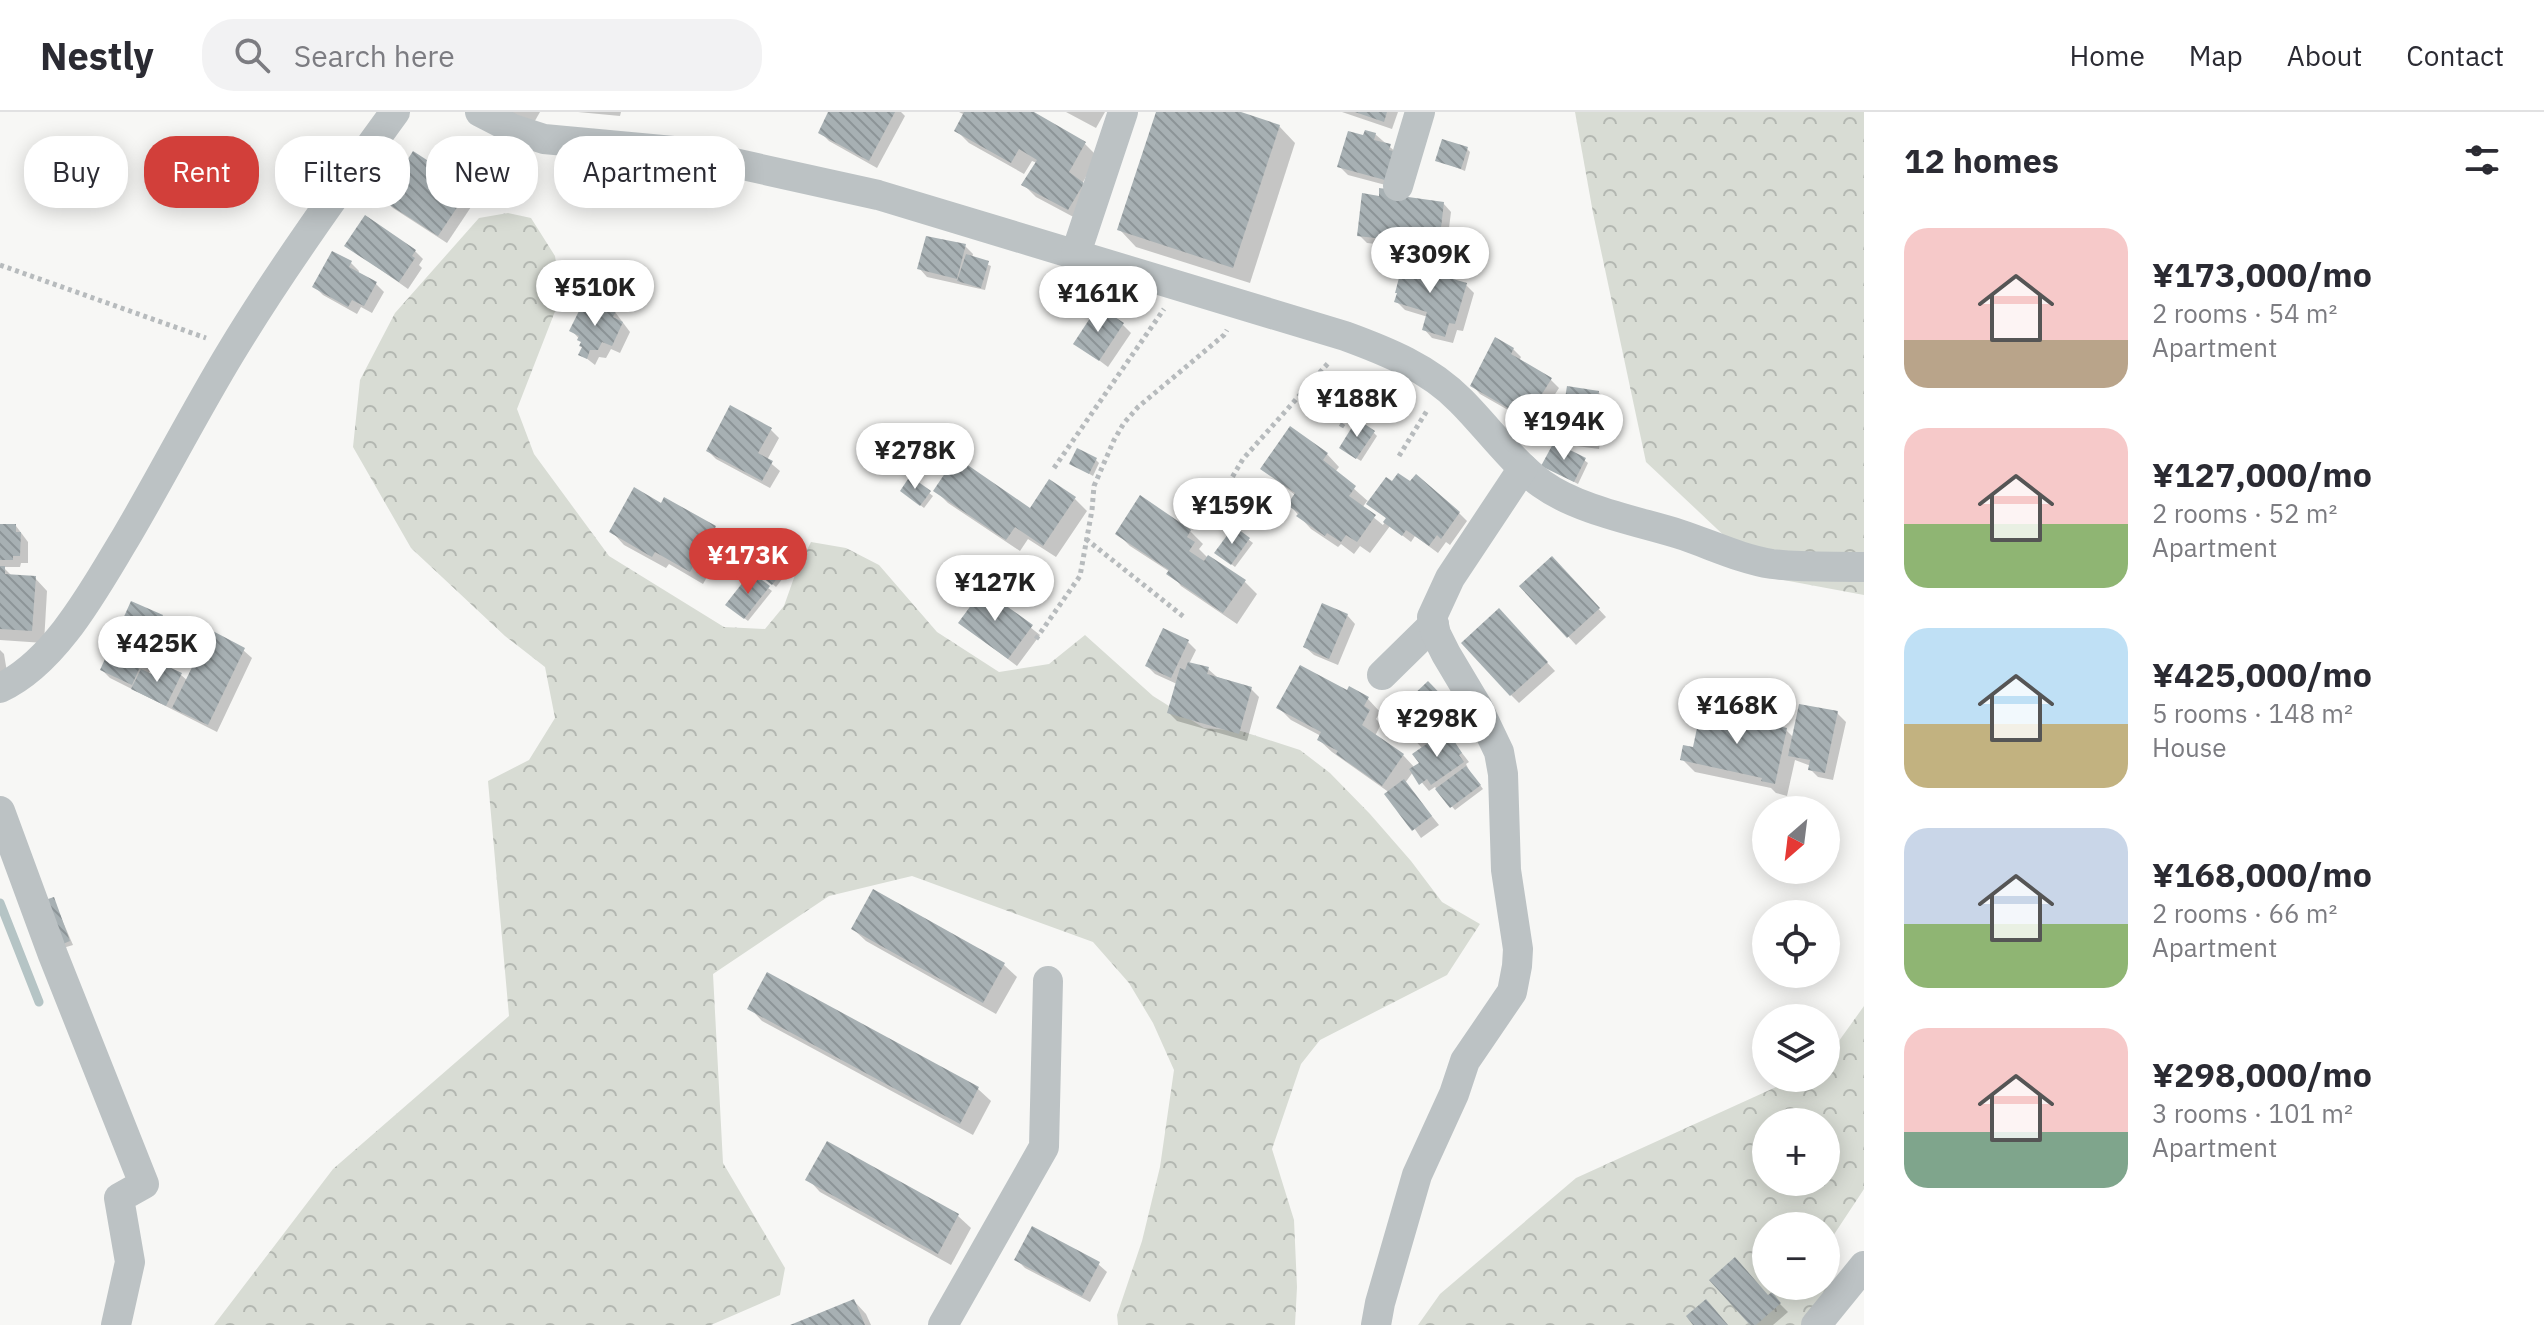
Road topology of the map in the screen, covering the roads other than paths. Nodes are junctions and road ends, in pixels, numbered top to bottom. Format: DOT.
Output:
graph roads {
  1 [pos="395,112"];
  2 [pos="480,112"];
  3 [pos="1123,112"];
  4 [pos="1420,112"];
  5 [pos="1398,186"];
  6 [pos="1076,253"];
  7 [pos="1523,468"];
  8 [pos="1864,567"];
  9 [pos="1434,624"];
  10 [pos="1382,675"];
  11 [pos="0,688"];
  12 [pos="0,811"];
  13 [pos="1048,981"];
  14 [pos="1864,1266"];
  15 [pos="116,1325"];
  16 [pos="943,1325"];
  17 [pos="1376,1325"];
  18 [pos="1816,1325"];
  1 -- 11 [label="street"];
  2 -- 6 [label="street"];
  3 -- 6 [label="street"];
  4 -- 5 [label="street"];
  6 -- 7 [label="street"];
  7 -- 8 [label="street"];
  7 -- 9 [label="street"];
  9 -- 10 [label="street"];
  9 -- 17 [label="street"];
  12 -- 15 [label="street"];
  13 -- 16 [label="street"];
  14 -- 18 [label="street"];
}
